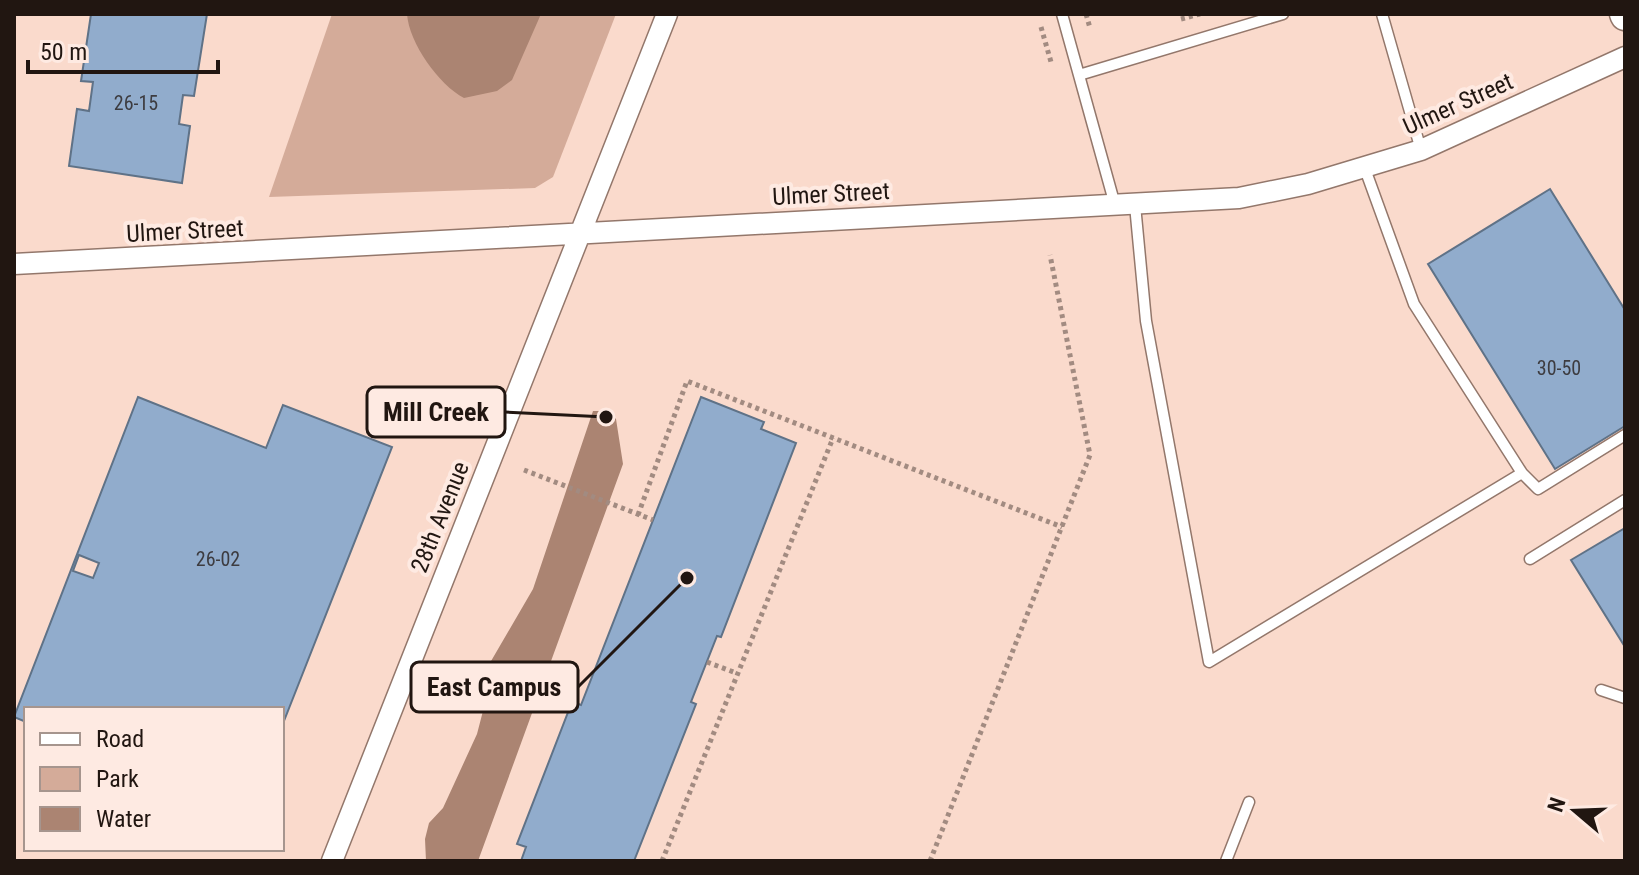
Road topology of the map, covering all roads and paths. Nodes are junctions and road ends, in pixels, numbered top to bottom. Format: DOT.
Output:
graph roads {
  1 [pos="667,14"];
  2 [pos="1062,14"];
  3 [pos="1086,14"];
  4 [pos="1200,14"];
  5 [pos="1283,14"];
  6 [pos="1382,14"];
  7 [pos="1181,19"];
  8 [pos="1041,27"];
  9 [pos="1090,28"];
  10 [pos="1625,57"];
  11 [pos="1051,62"];
  12 [pos="1079,75"];
  13 [pos="1421,150"];
  14 [pos="1365,169"];
  15 [pos="1125,206"];
  16 [pos="581,233"];
  17 [pos="1050,255"];
  18 [pos="14,264"];
  19 [pos="1625,435"];
  20 [pos="833,438"];
  21 [pos="524,470"];
  22 [pos="1522,473"];
  23 [pos="1625,500"];
  24 [pos="638,515"];
  25 [pos="653,520"];
  26 [pos="1062,527"];
  27 [pos="1530,559"];
  28 [pos="707,662"];
  29 [pos="736,673"];
  30 [pos="1601,690"];
  31 [pos="1625,698"];
  32 [pos="1249,802"];
  33 [pos="332,861"];
  34 [pos="662,861"];
  35 [pos="930,861"];
  36 [pos="1226,861"];
  1 -- 16 [label="street, 28th Avenue"];
  2 -- 12 [label="lane"];
  3 -- 9 [label="path"];
  4 -- 7 [label="path"];
  5 -- 12 [label="lane"];
  6 -- 13 [label="lane"];
  8 -- 11 [label="path"];
  10 -- 13 [label="street, Ulmer Street"];
  12 -- 15 [label="lane"];
  13 -- 14 [label="street, Ulmer Street"];
  14 -- 15 [label="street, Ulmer Street"];
  14 -- 22 [label="lane"];
  15 -- 16 [label="street, Ulmer Street"];
  15 -- 22 [label="lane"];
  16 -- 18 [label="street, Ulmer Street"];
  16 -- 33 [label="street, 28th Avenue"];
  17 -- 26 [label="path"];
  19 -- 22 [label="lane"];
  20 -- 24 [label="path"];
  20 -- 26 [label="path"];
  20 -- 29 [label="path"];
  21 -- 24 [label="path"];
  23 -- 27 [label="lane"];
  24 -- 25 [label="path"];
  26 -- 35 [label="path"];
  28 -- 29 [label="path"];
  29 -- 34 [label="path"];
  30 -- 31 [label="lane"];
  32 -- 36 [label="lane"];
}
